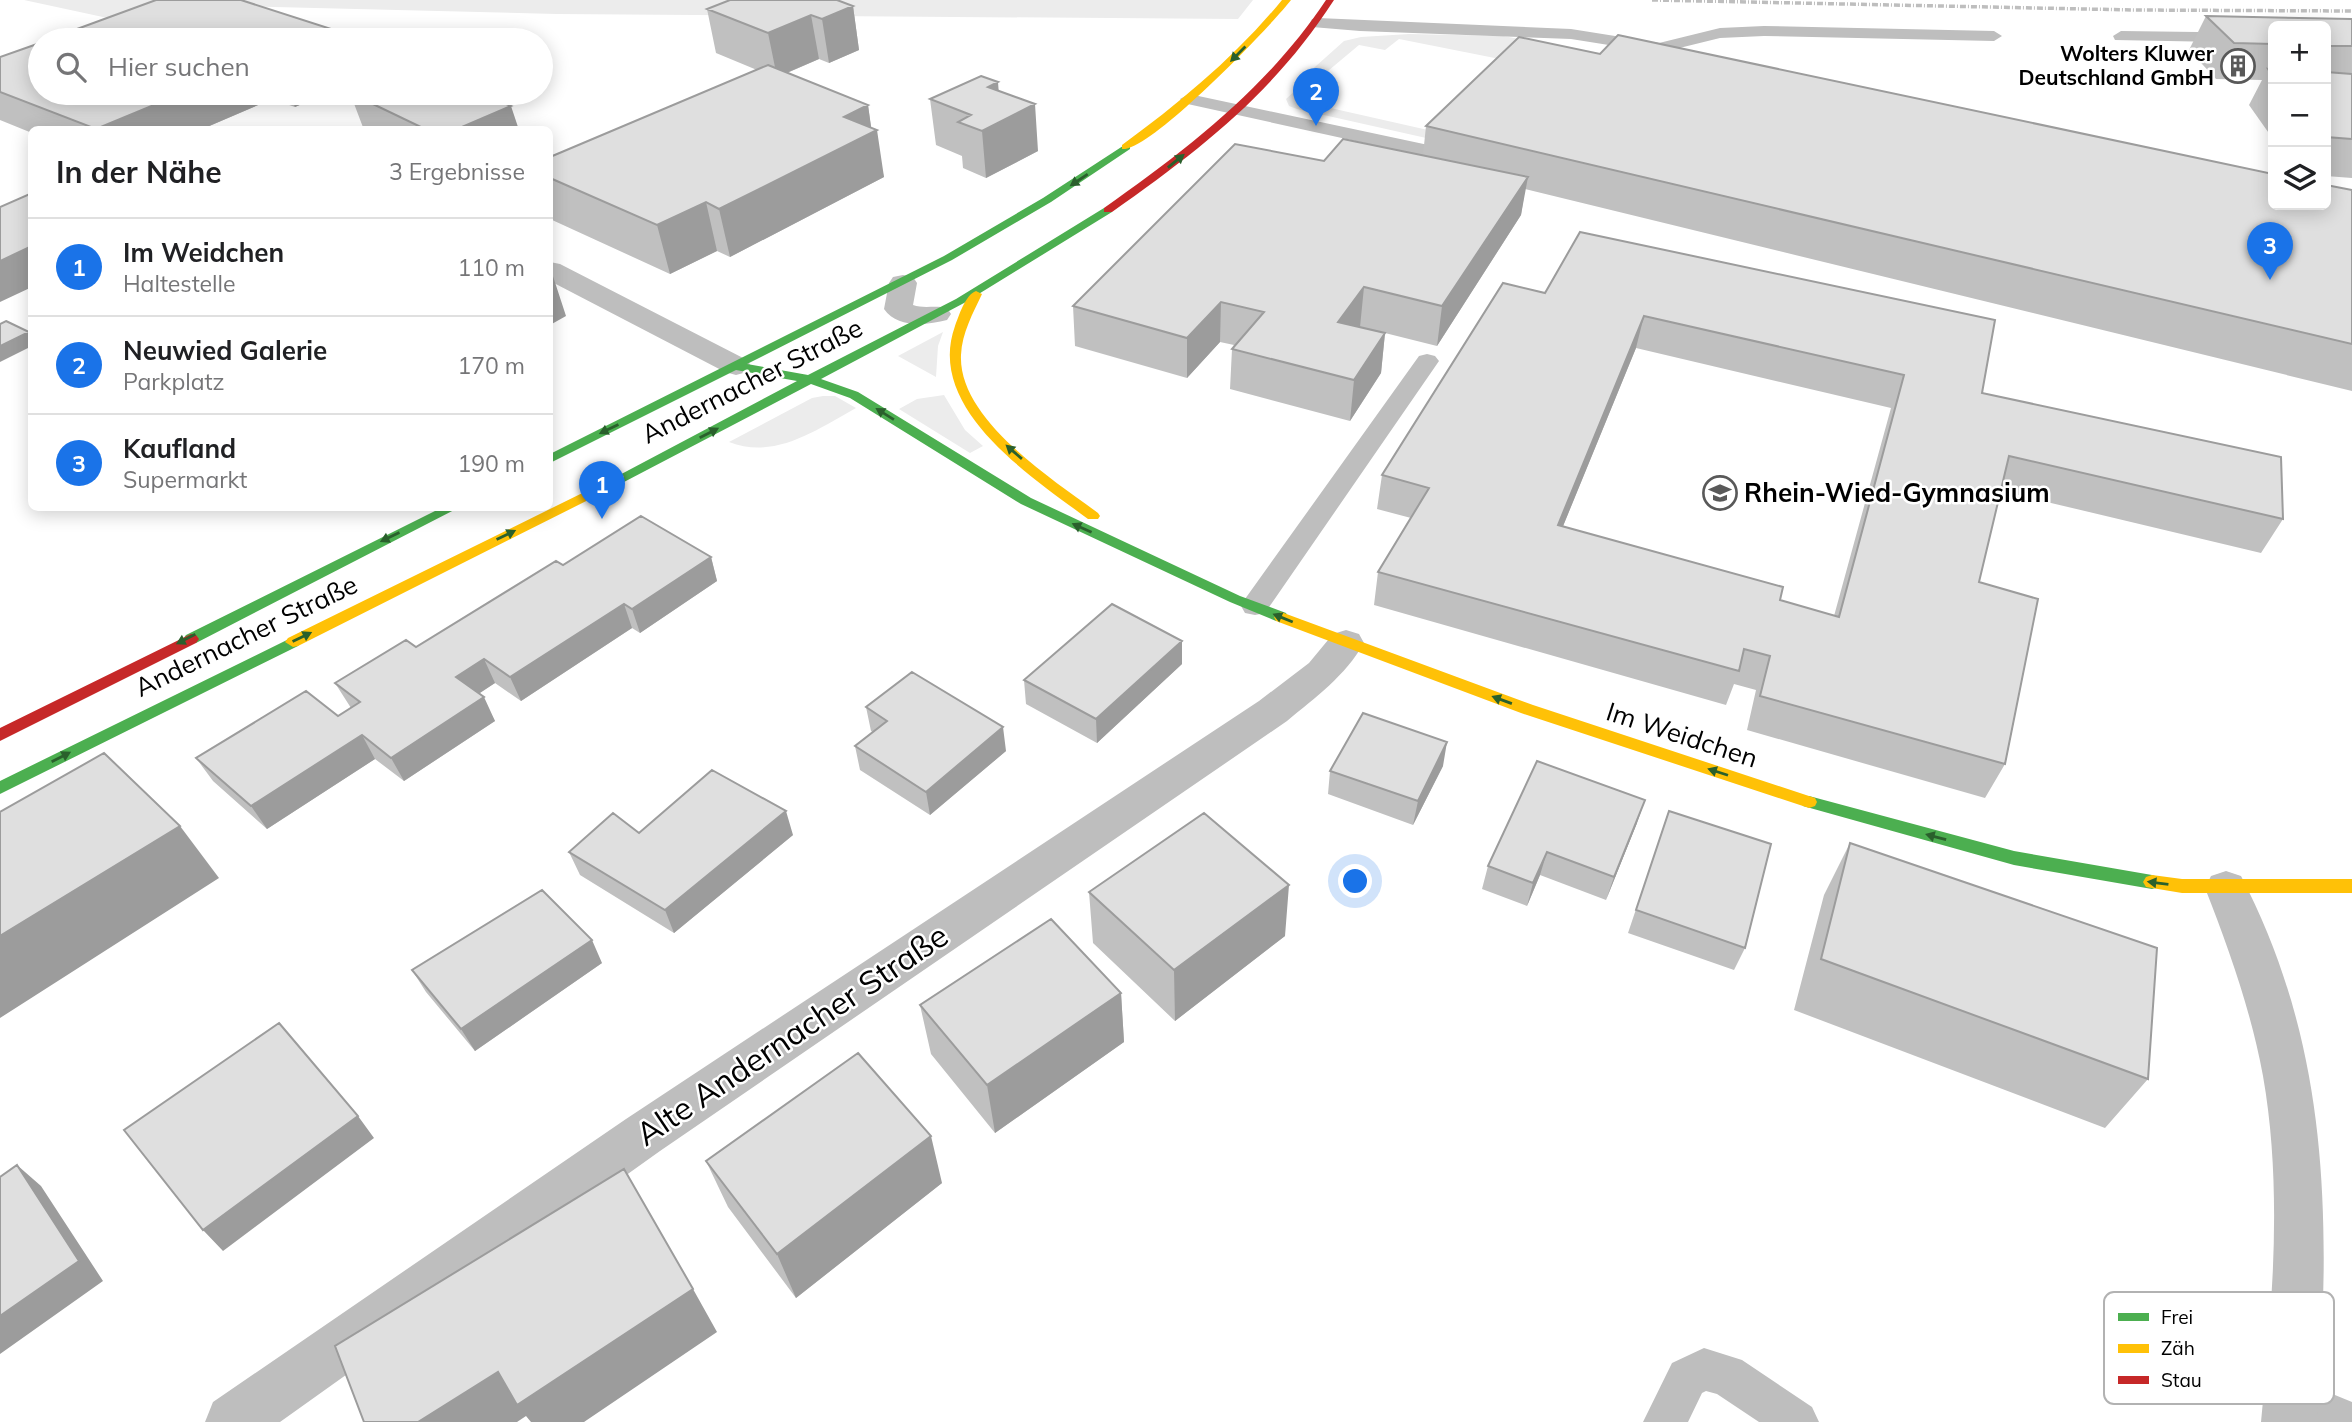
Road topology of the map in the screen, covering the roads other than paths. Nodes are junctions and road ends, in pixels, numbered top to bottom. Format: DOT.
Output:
graph roads {
  1 [pos="1287,0"];
  2 [pos="1330,0"];
  3 [pos="1318,23"];
  4 [pos="1994,36"];
  5 [pos="2120,36"];
  6 [pos="2268,38"];
  7 [pos="1659,48"];
  8 [pos="1694,57"];
  9 [pos="1189,99"];
  10 [pos="1238,109"];
  11 [pos="1433,152"];
  12 [pos="553,272"];
  13 [pos="903,283"];
  14 [pos="976,294"];
  15 [pos="937,314"];
  16 [pos="1427,361"];
  17 [pos="736,366"];
  18 [pos="813,380"];
  19 [pos="553,458"];
  20 [pos="553,510"];
  21 [pos="445,511"];
  22 [pos="552,511"];
  23 [pos="1144,556"];
  24 [pos="1255,606"];
  25 [pos="1346,643"];
  26 [pos="0,735"];
  27 [pos="0,788"];
  28 [pos="2352,886"];
  29 [pos="2226,888"];
  30 [pos="2297,1292"];
  31 [pos="2290,1410"];
  32 [pos="233,1422"];
  33 [pos="1665,1422"];
  34 [pos="1797,1422"];
  35 [pos="2347,1422"];
  1 -- 9 [label="street, Andernacher Straße, one-way"];
  2 -- 3 [label="street, Andernacher Straße"];
  3 -- 7 [label="lane"];
  3 -- 10 [label="street, Andernacher Straße"];
  4 -- 7 [label="lane"];
  5 -- 6 [label="lane"];
  7 -- 8 [label="lane"];
  9 -- 10 [label="lane"];
  9 -- 13 [label="street, Andernacher Straße, one-way"];
  10 -- 11 [label="lane"];
  14 -- 10 [label="street, Andernacher Straße, one-way"];
  12 -- 17 [label="street"];
  13 -- 15 [label="street"];
  13 -- 17 [label="street, Andernacher Straße"];
  14 -- 15 [label="street, Andernacher Straße"];
  23 -- 14 [label="street, Im Weidchen, one-way"];
  15 -- 18 [label="street, Andernacher Straße"];
  16 -- 24 [label="lane"];
  17 -- 18 [label="street, Im Weidchen"];
  17 -- 19 [label="street, Andernacher Straße, one-way"];
  20 -- 18 [label="street, Andernacher Straße, one-way"];
  23 -- 18 [label="street, Im Weidchen, one-way"];
  21 -- 26 [label="street, Andernacher Straße, one-way"];
  27 -- 22 [label="street, Andernacher Straße, one-way"];
  23 -- 24 [label="street, Im Weidchen"];
  25 -- 24 [label="street, Im Weidchen, one-way"];
  29 -- 25 [label="street, Im Weidchen, one-way"];
  25 -- 32 [label="street, Alte Andernacher Straße"];
  28 -- 29 [label="street, Im Weidchen"];
  29 -- 30 [label="street"];
  31 -- 35 [label="lane"];
  33 -- 34 [label="lane"];
}
